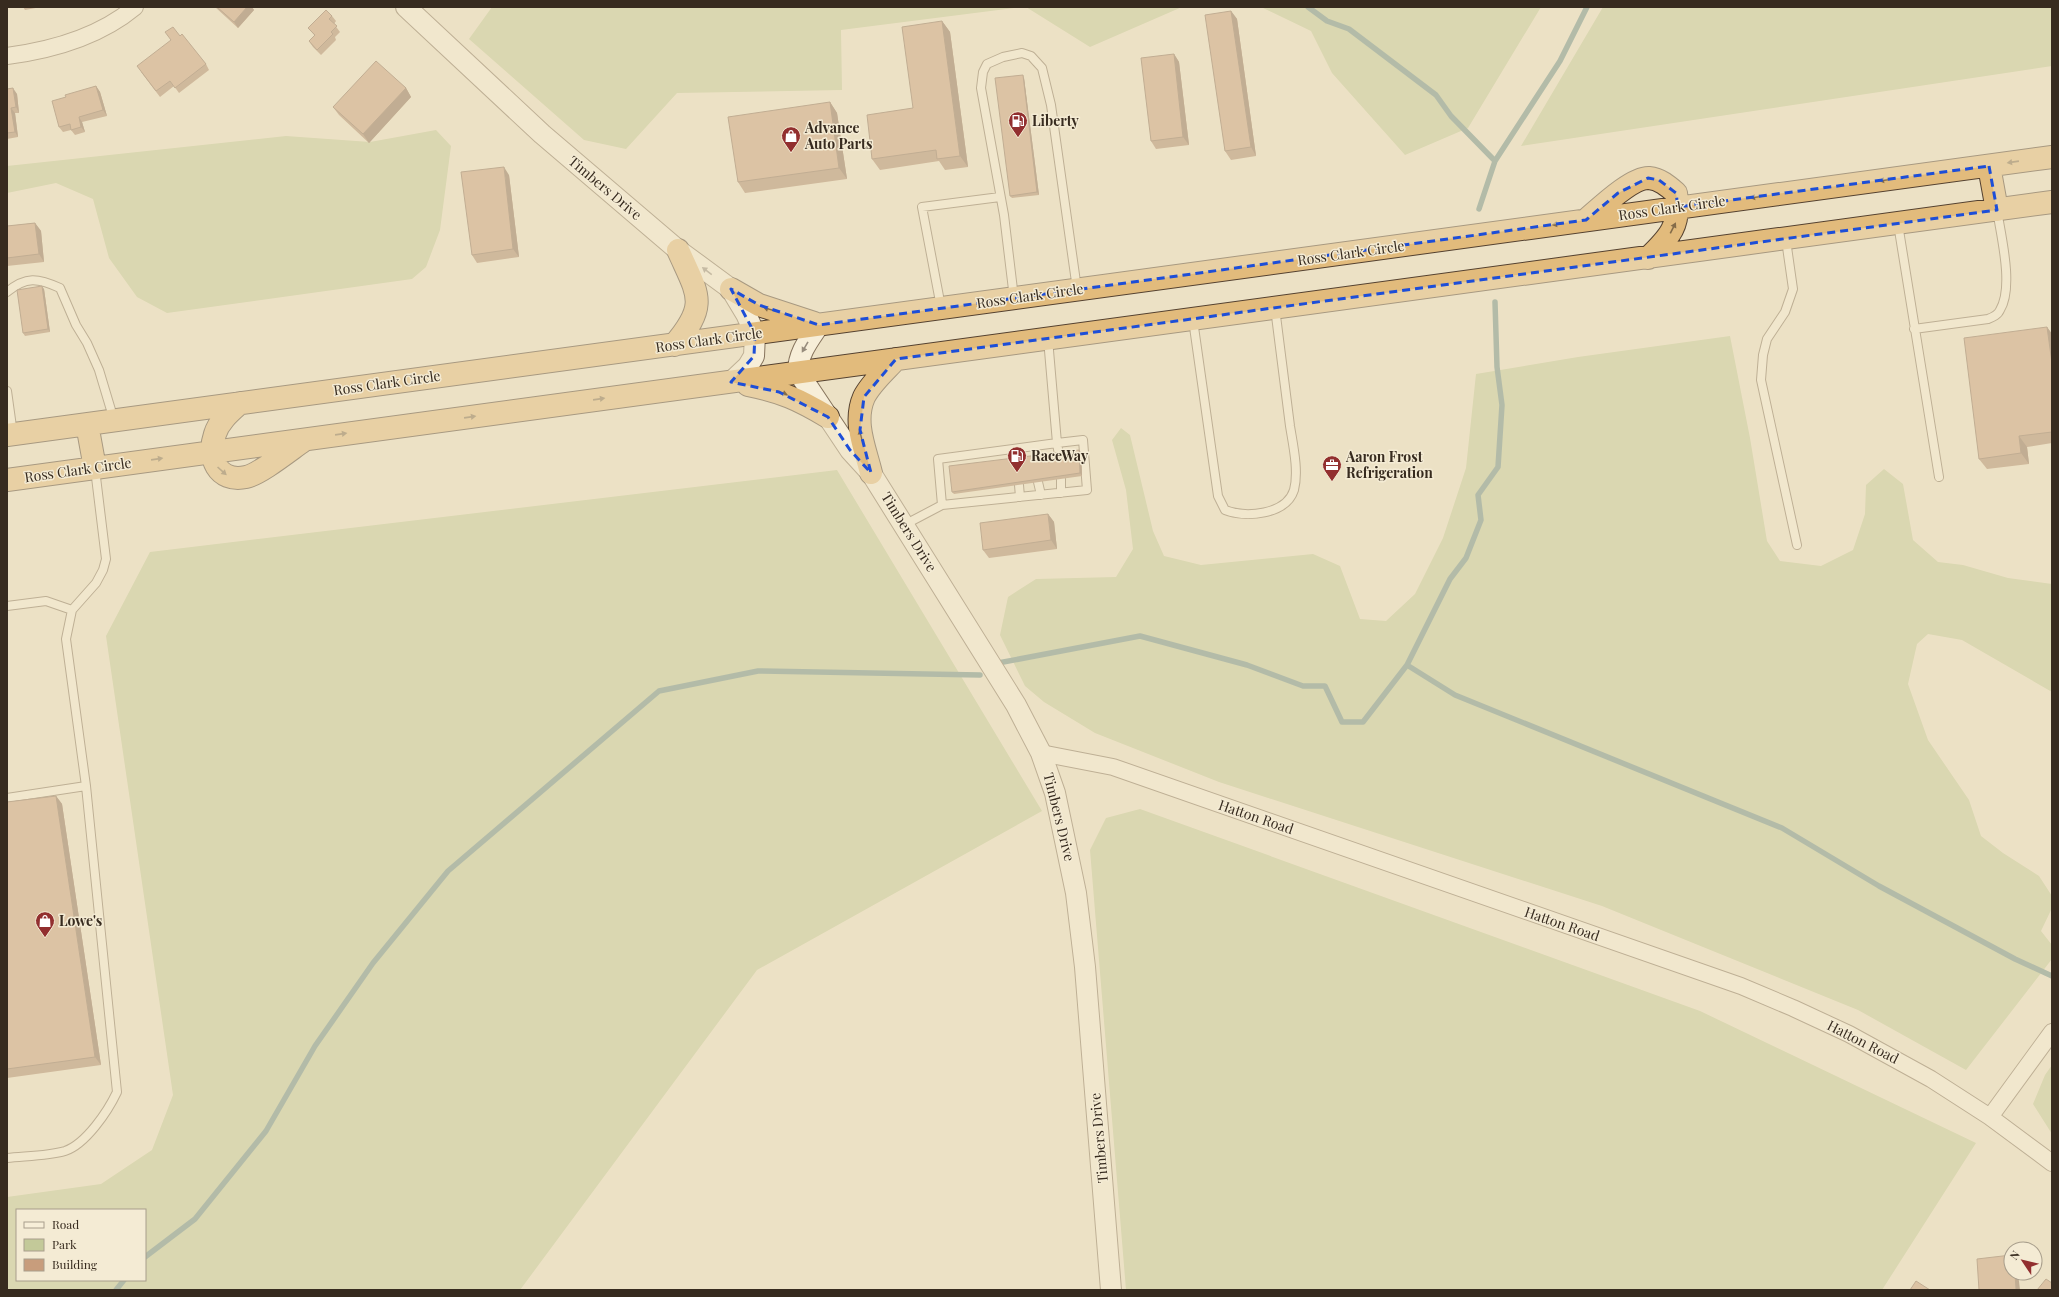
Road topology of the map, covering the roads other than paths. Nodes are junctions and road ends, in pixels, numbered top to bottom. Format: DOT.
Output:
graph roads {
  1 [pos="135,7"];
  2 [pos="406,7"];
  3 [pos="7,56"];
  4 [pos="2052,157"];
  5 [pos="1989,166"];
  6 [pos="1000,197"];
  7 [pos="2052,202"];
  8 [pos="1678,207"];
  9 [pos="1997,210"];
  10 [pos="1586,220"];
  11 [pos="1898,224"];
  12 [pos="1786,239"];
  13 [pos="678,250"];
  14 [pos="1648,258"];
  15 [pos="731,290"];
  16 [pos="1077,290"];
  17 [pos="7,292"];
  18 [pos="1014,298"];
  19 [pos="1275,307"];
  20 [pos="941,308"];
  21 [pos="1193,319"];
  22 [pos="819,325"];
  23 [pos="1914,329"];
  24 [pos="755,334"];
  25 [pos="1048,338"];
  26 [pos="674,345"];
  27 [pos="896,359"];
  28 [pos="798,372"];
  29 [pos="731,382"];
  30 [pos="7,391"];
  31 [pos="240,403"];
  32 [pos="828,417"];
  33 [pos="114,420"];
  34 [pos="87,424"];
  35 [pos="10,434"];
  36 [pos="306,439"];
  37 [pos="1057,443"];
  38 [pos="211,452"];
  39 [pos="1058,455"];
  40 [pos="95,468"];
  41 [pos="871,473"];
  42 [pos="1939,477"];
  43 [pos="1061,479"];
  44 [pos="7,480"];
  45 [pos="1038,482"];
  46 [pos="1019,485"];
  47 [pos="995,488"];
  48 [pos="971,492"];
  49 [pos="1061,493"];
  50 [pos="1041,495"];
  51 [pos="1020,497"];
  52 [pos="996,500"];
  53 [pos="972,502"];
  54 [pos="942,505"];
  55 [pos="904,525"];
  56 [pos="1797,544"];
  57 [pos="7,606"];
  58 [pos="72,610"];
  59 [pos="1041,753"];
  60 [pos="86,786"];
  61 [pos="7,798"];
  62 [pos="2052,1032"];
  63 [pos="1990,1117"];
  64 [pos="7,1158"];
  65 [pos="2052,1163"];
  66 [pos="1111,1290"];
  1 -- 3 [label="street"];
  2 -- 13 [label="street, Timbers Drive"];
  4 -- 5 [label="highway, Ross Clark Circle, one-way"];
  5 -- 8 [label="highway, Ross Clark Circle, one-way"];
  5 -- 9 [label="highway"];
  6 -- 16 [label="lane"];
  6 -- 18 [label="lane"];
  6 -- 20 [label="lane"];
  7 -- 9 [label="highway, Ross Clark Circle"];
  8 -- 10 [label="highway, Ross Clark Circle"];
  8 -- 10 [label="highway"];
  14 -- 8 [label="highway, one-way"];
  9 -- 11 [label="highway, Ross Clark Circle"];
  9 -- 23 [label="lane"];
  10 -- 16 [label="highway, Ross Clark Circle, one-way"];
  11 -- 12 [label="highway, Ross Clark Circle"];
  11 -- 23 [label="lane"];
  12 -- 14 [label="highway, Ross Clark Circle"];
  12 -- 56 [label="lane"];
  15 -- 13 [label="street, Timbers Drive, one-way"];
  13 -- 26 [label="highway"];
  14 -- 19 [label="highway, Ross Clark Circle"];
  22 -- 15 [label="highway, one-way"];
  15 -- 24 [label="street, Timbers Drive"];
  16 -- 18 [label="highway, Ross Clark Circle"];
  17 -- 33 [label="lane"];
  18 -- 20 [label="highway, Ross Clark Circle"];
  19 -- 21 [label="highway, Ross Clark Circle"];
  19 -- 21 [label="lane"];
  20 -- 22 [label="highway, Ross Clark Circle"];
  21 -- 25 [label="highway, Ross Clark Circle"];
  22 -- 24 [label="highway, Ross Clark Circle"];
  22 -- 28 [label="street, one-way"];
  23 -- 42 [label="lane"];
  24 -- 26 [label="highway, Ross Clark Circle"];
  24 -- 29 [label="street, Timbers Drive"];
  25 -- 27 [label="highway, Ross Clark Circle"];
  25 -- 37 [label="lane"];
  26 -- 31 [label="highway, Ross Clark Circle"];
  27 -- 28 [label="highway, Ross Clark Circle"];
  41 -- 27 [label="highway, one-way"];
  28 -- 29 [label="highway, Ross Clark Circle"];
  28 -- 32 [label="street, Timbers Drive"];
  29 -- 32 [label="highway, one-way"];
  36 -- 29 [label="highway, Ross Clark Circle, one-way"];
  30 -- 35 [label="lane"];
  31 -- 33 [label="highway, Ross Clark Circle"];
  31 -- 38 [label="highway"];
  32 -- 41 [label="street, Timbers Drive"];
  33 -- 34 [label="highway, Ross Clark Circle"];
  34 -- 35 [label="highway, Ross Clark Circle"];
  34 -- 40 [label="highway"];
  36 -- 38 [label="highway, Ross Clark Circle"];
  38 -- 36 [label="highway, one-way"];
  37 -- 39 [label="lane"];
  37 -- 49 [label="lane"];
  37 -- 54 [label="lane"];
  40 -- 38 [label="highway, Ross Clark Circle, one-way"];
  40 -- 44 [label="highway, Ross Clark Circle"];
  40 -- 58 [label="lane"];
  41 -- 55 [label="street, Timbers Drive"];
  43 -- 49 [label="lane"];
  45 -- 50 [label="lane"];
  46 -- 51 [label="lane"];
  47 -- 52 [label="lane"];
  48 -- 53 [label="lane"];
  49 -- 50 [label="lane"];
  50 -- 51 [label="lane"];
  51 -- 52 [label="lane"];
  52 -- 53 [label="lane"];
  53 -- 54 [label="lane"];
  54 -- 55 [label="lane"];
  55 -- 59 [label="street, Timbers Drive"];
  57 -- 58 [label="lane"];
  58 -- 60 [label="lane"];
  59 -- 63 [label="street, Hatton Road"];
  59 -- 66 [label="street, Timbers Drive"];
  60 -- 61 [label="lane"];
  60 -- 64 [label="lane"];
  62 -- 63 [label="street"];
  63 -- 65 [label="street, Hatton Road"];
}
